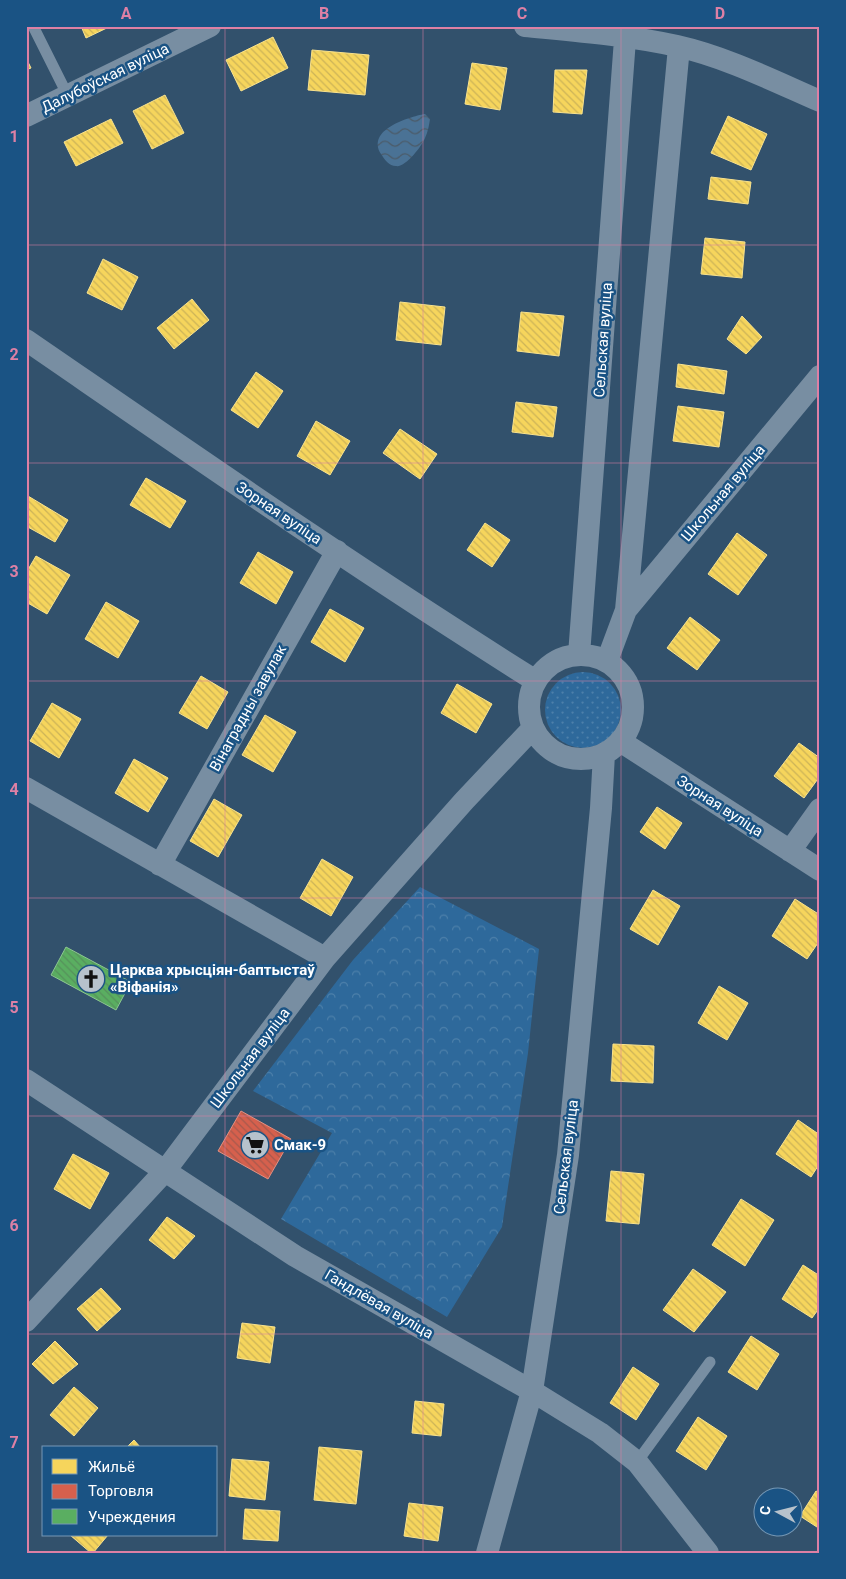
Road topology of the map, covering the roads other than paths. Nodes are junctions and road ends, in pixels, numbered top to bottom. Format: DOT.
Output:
graph roads {
  1 [pos="32,26"];
  2 [pos="210,26"];
  3 [pos="525,26"];
  4 [pos="626,31"];
  5 [pos="185,32"];
  6 [pos="679,47"];
  7 [pos="68,96"];
  8 [pos="820,101"];
  9 [pos="26,116"];
  10 [pos="26,340"];
  11 [pos="820,376"];
  12 [pos="337,551"];
  13 [pos="626,610"];
  14 [pos="579,655"];
  15 [pos="607,661"];
  16 [pos="536,681"];
  17 [pos="534,728"];
  18 [pos="612,748"];
  19 [pos="26,788"];
  20 [pos="820,809"];
  21 [pos="790,851"];
  22 [pos="160,865"];
  23 [pos="820,870"];
  24 [pos="325,958"];
  25 [pos="26,1080"];
  26 [pos="166,1171"];
  27 [pos="26,1321"];
  28 [pos="710,1362"];
  29 [pos="532,1391"];
  30 [pos="637,1462"];
  31 [pos="487,1553"];
  32 [pos="708,1553"];
  1 -- 7 [label="lane"];
  2 -- 5 [label="street, Далубоўская вуліца"];
  3 -- 4 [label="street"];
  4 -- 6 [label="street"];
  4 -- 14 [label="street, Сельская вуліца"];
  5 -- 7 [label="street, Далубоўская вуліца"];
  6 -- 8 [label="street"];
  6 -- 13 [label="street"];
  7 -- 9 [label="street, Далубоўская вуліца"];
  10 -- 12 [label="street, Зорная вуліца"];
  11 -- 13 [label="street, Школьная вуліца"];
  12 -- 16 [label="street, Зорная вуліца"];
  12 -- 22 [label="street, Вінаградны завулак"];
  13 -- 15 [label="street"];
  14 -- 15 [label="street"];
  14 -- 16 [label="street"];
  15 -- 18 [label="street"];
  16 -- 17 [label="street"];
  17 -- 18 [label="street"];
  17 -- 24 [label="street, Школьная вуліца"];
  18 -- 21 [label="street, Зорная вуліца"];
  18 -- 29 [label="street, Сельская вуліца"];
  19 -- 22 [label="street"];
  20 -- 21 [label="street"];
  21 -- 23 [label="street, Зорная вуліца"];
  22 -- 24 [label="street"];
  24 -- 26 [label="street, Школьная вуліца"];
  25 -- 26 [label="street, Гандлёвая вуліца"];
  26 -- 27 [label="street, Школьная вуліца"];
  26 -- 29 [label="street, Гандлёвая вуліца"];
  28 -- 30 [label="lane"];
  29 -- 30 [label="street, Гандлёвая вуліца"];
  29 -- 31 [label="street, Сельская вуліца"];
  30 -- 32 [label="street, Гандлёвая вуліца"];
}
